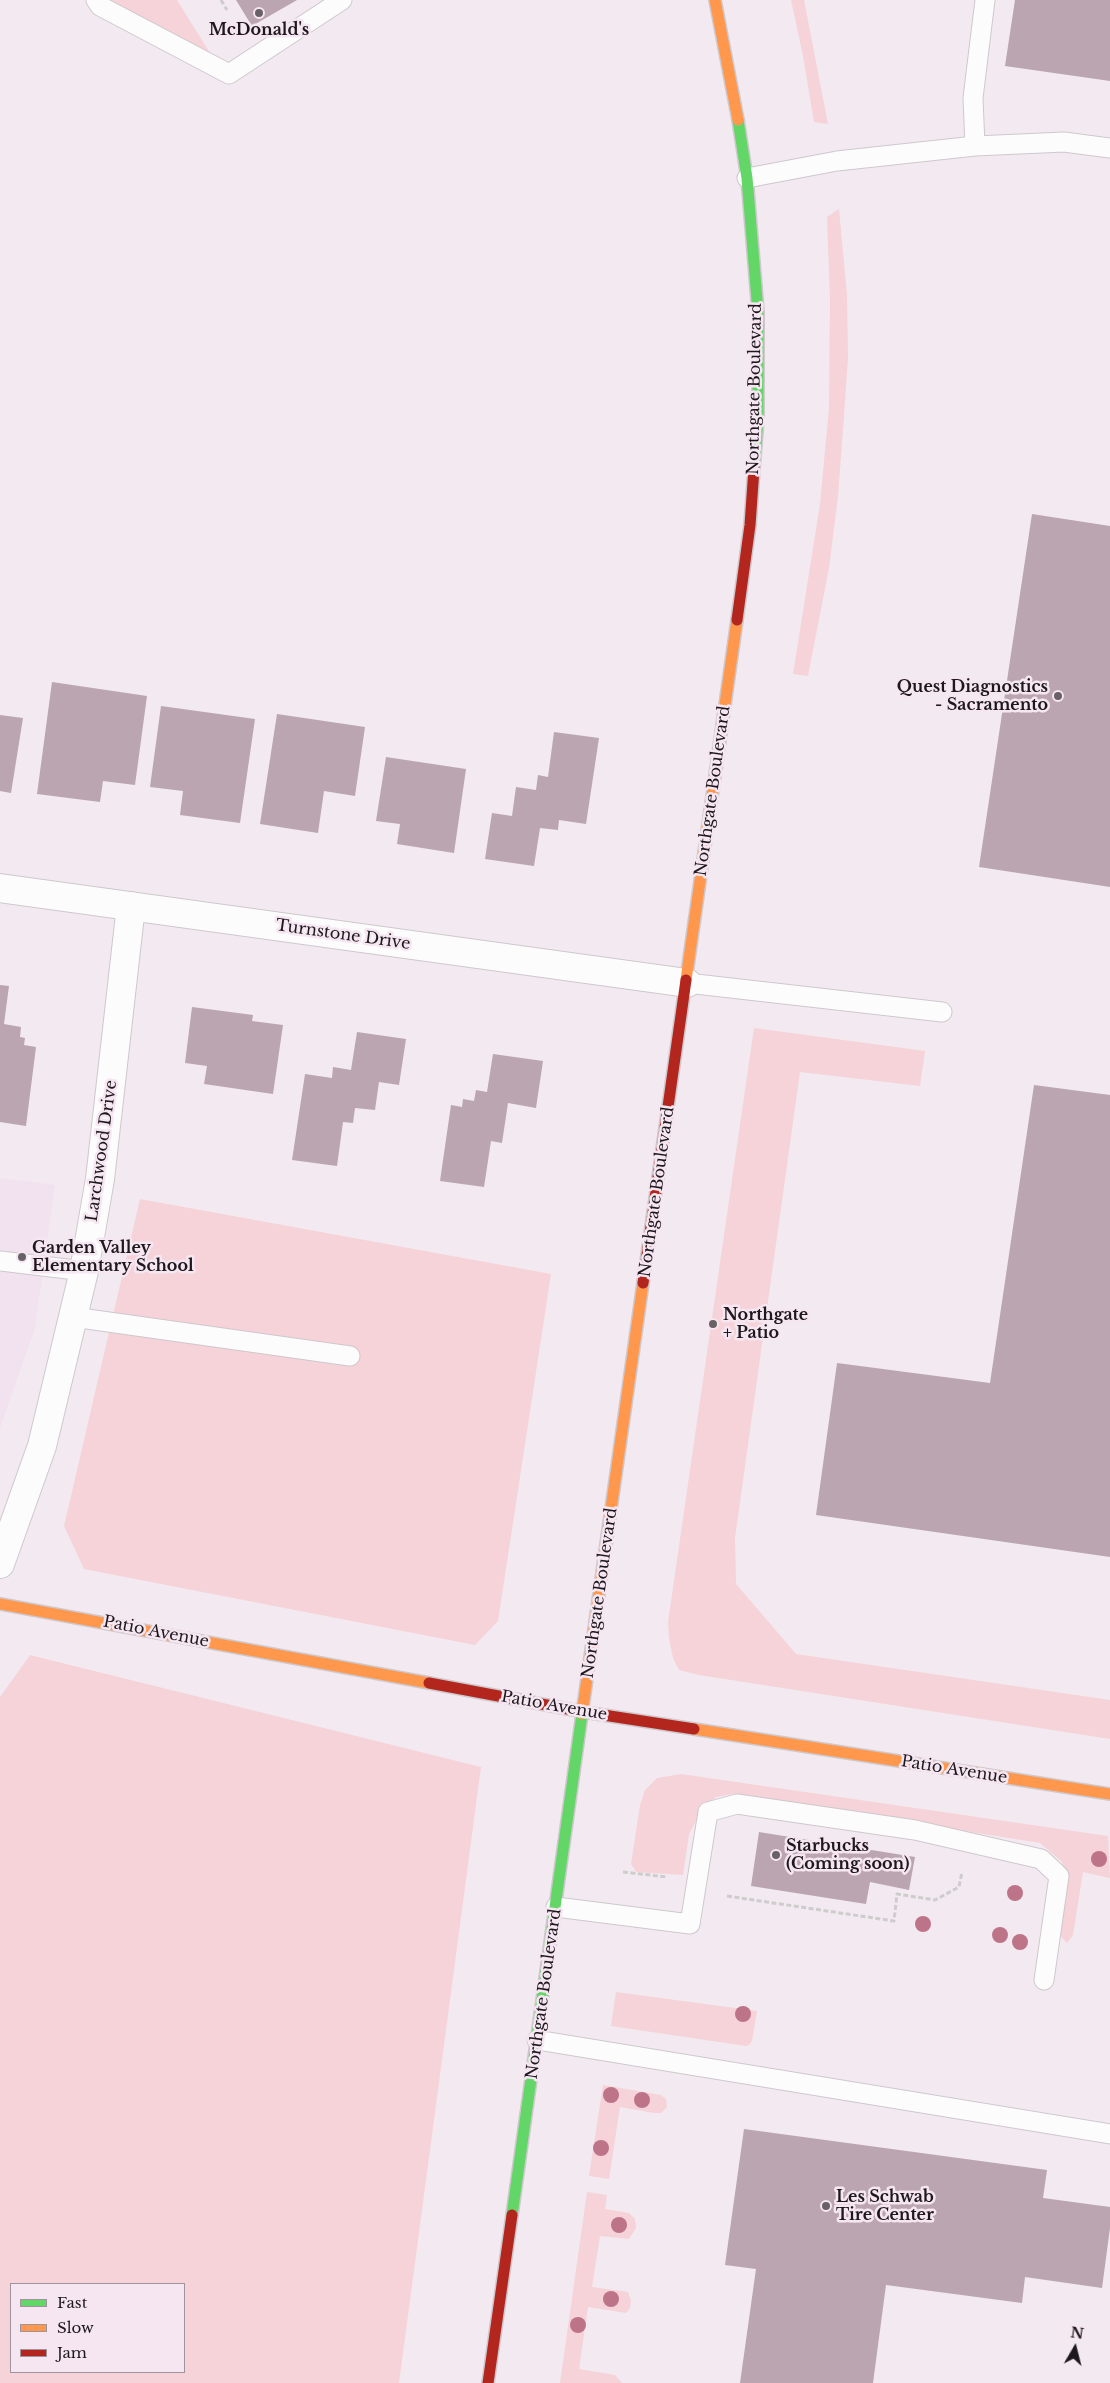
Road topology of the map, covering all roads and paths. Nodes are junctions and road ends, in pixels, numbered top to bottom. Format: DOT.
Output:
graph roads {
  1 [pos="96,0"];
  2 [pos="222,0"];
  3 [pos="342,0"];
  4 [pos="715,0"];
  5 [pos="985,0"];
  6 [pos="227,10"];
  7 [pos="975,146"];
  8 [pos="1110,148"];
  9 [pos="746,178"];
  10 [pos="0,888"];
  11 [pos="131,906"];
  12 [pos="687,982"];
  13 [pos="942,1012"];
  14 [pos="0,1261"];
  15 [pos="84,1271"];
  16 [pos="73,1317"];
  17 [pos="350,1356"];
  18 [pos="0,1564"];
  19 [pos="0,1604"];
  20 [pos="584,1712"];
  21 [pos="1110,1794"];
  22 [pos="963,1864"];
  23 [pos="623,1872"];
  24 [pos="696,1886"];
  25 [pos="556,1907"];
  26 [pos="1044,1980"];
  27 [pos="537,2040"];
  28 [pos="1110,2134"];
  29 [pos="488,2383"];
  1 -- 3 [label="lane"];
  2 -- 6 [label="path"];
  4 -- 9 [label="main road, Northgate Boulevard"];
  5 -- 7 [label="lane"];
  7 -- 8 [label="lane"];
  7 -- 9 [label="lane"];
  9 -- 12 [label="main road, Northgate Boulevard"];
  10 -- 11 [label="street, Turnstone Drive"];
  11 -- 12 [label="street, Turnstone Drive"];
  11 -- 15 [label="street, Larchwood Drive"];
  12 -- 13 [label="lane"];
  12 -- 20 [label="main road, Northgate Boulevard"];
  14 -- 15 [label="lane"];
  15 -- 16 [label="street, Larchwood Drive"];
  16 -- 17 [label="lane"];
  16 -- 18 [label="street, Larchwood Drive"];
  19 -- 20 [label="main road, Patio Avenue"];
  20 -- 21 [label="main road, Patio Avenue"];
  20 -- 25 [label="main road, Northgate Boulevard"];
  22 -- 24 [label="path"];
  23 -- 24 [label="path"];
  24 -- 25 [label="lane"];
  24 -- 26 [label="lane"];
  25 -- 27 [label="main road, Northgate Boulevard"];
  27 -- 28 [label="lane"];
  27 -- 29 [label="main road, Northgate Boulevard"];
}
